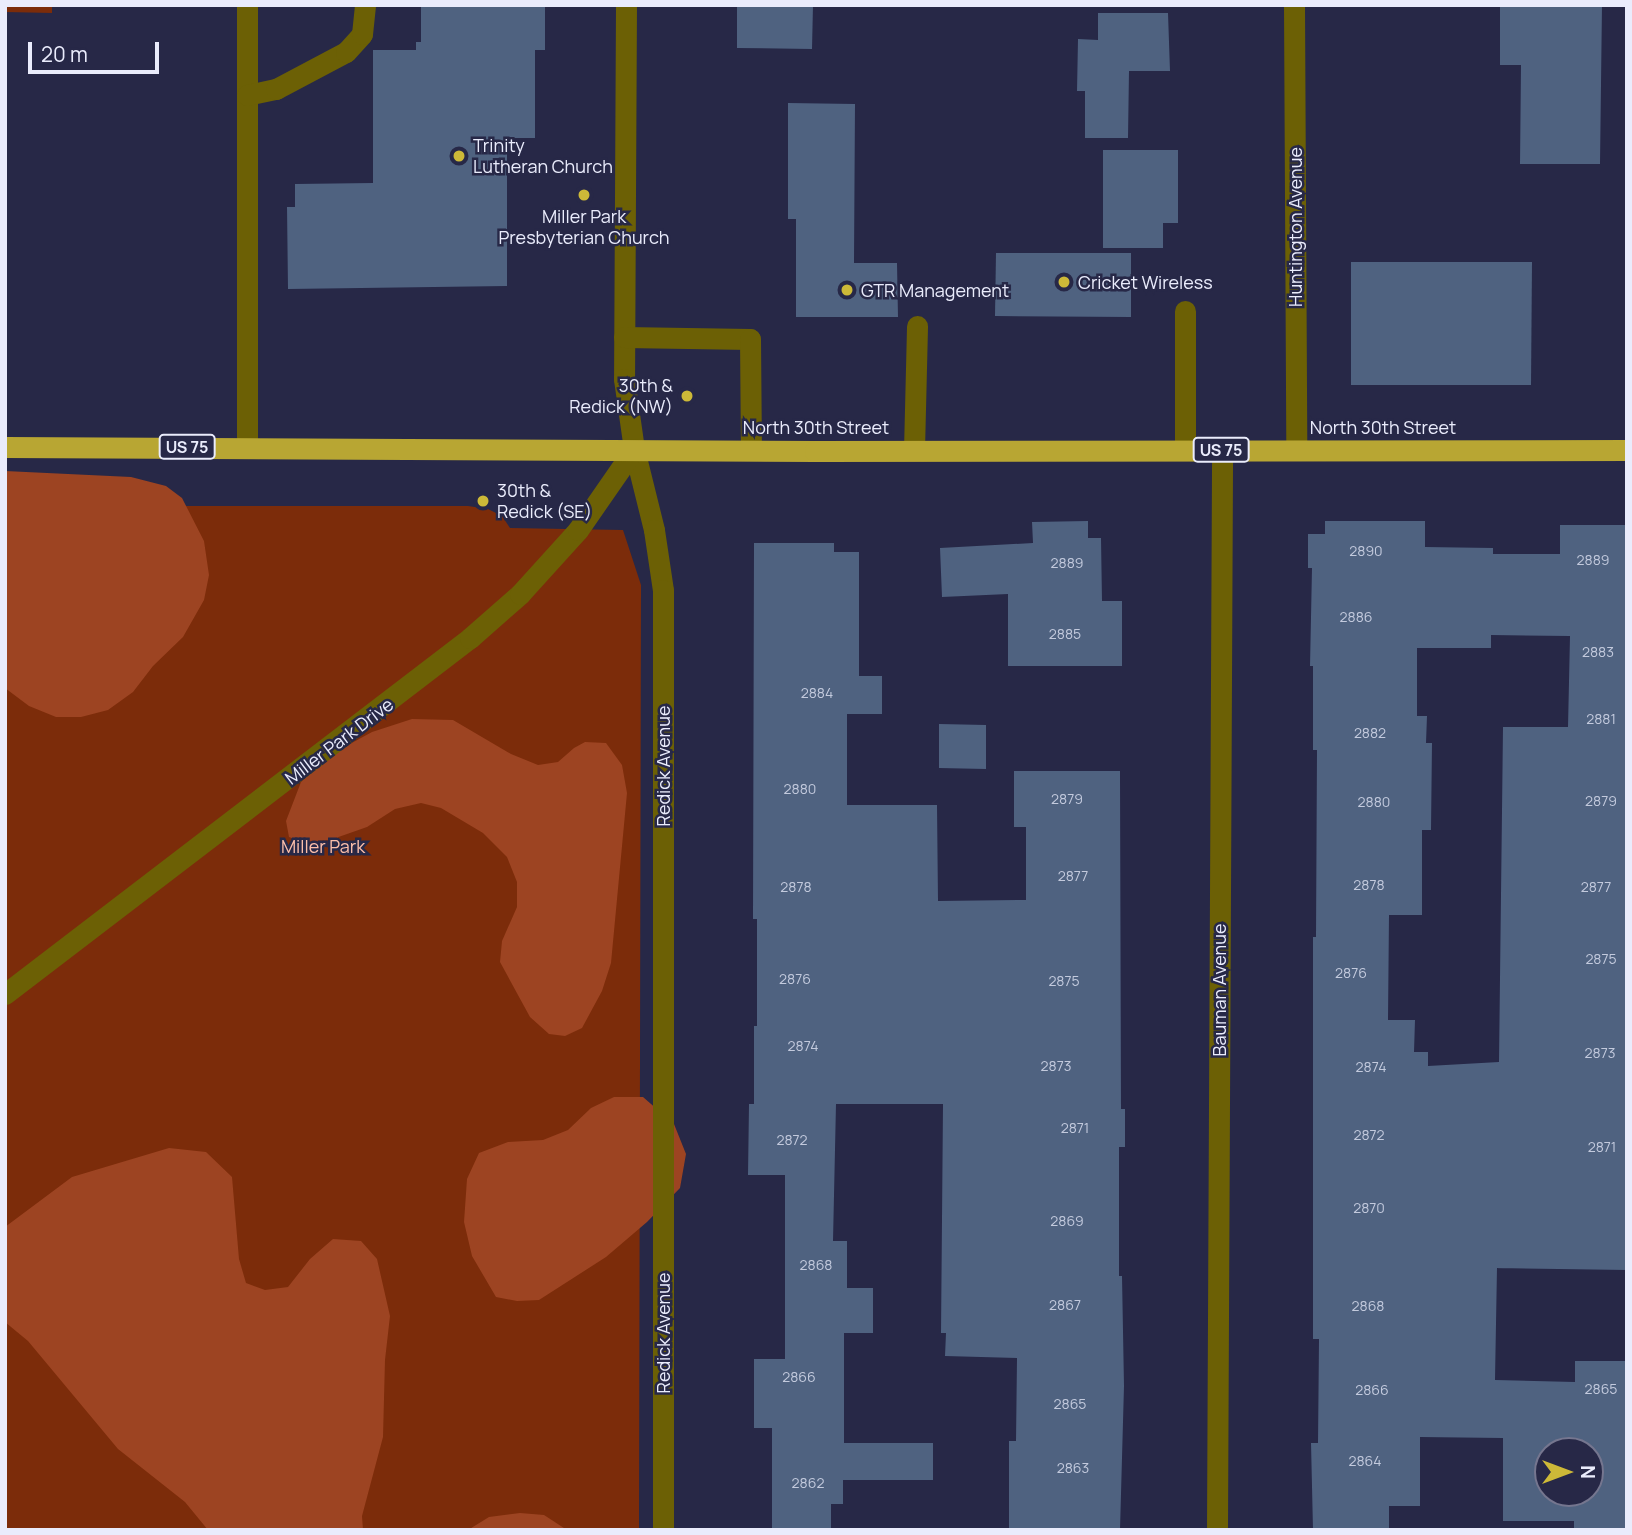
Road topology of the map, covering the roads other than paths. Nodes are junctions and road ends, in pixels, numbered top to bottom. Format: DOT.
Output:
graph roads {
  1 [pos="247,5"];
  2 [pos="365,5"];
  3 [pos="626,5"];
  4 [pos="1294,5"];
  5 [pos="247,95"];
  6 [pos="1185,311"];
  7 [pos="917,326"];
  8 [pos="624,337"];
  9 [pos="5,447"];
  10 [pos="247,447"];
  11 [pos="634,449"];
  12 [pos="1296,449"];
  13 [pos="751,450"];
  14 [pos="914,450"];
  15 [pos="1185,450"];
  16 [pos="1222,450"];
  17 [pos="1627,450"];
  18 [pos="5,994"];
  19 [pos="663,1530"];
  20 [pos="1217,1530"];
  1 -- 5 [label="street"];
  2 -- 5 [label="street"];
  3 -- 8 [label="street, Redick Avenue"];
  4 -- 12 [label="street, Huntington Avenue"];
  5 -- 10 [label="street"];
  6 -- 15 [label="street"];
  7 -- 14 [label="street"];
  8 -- 11 [label="street, Redick Avenue"];
  8 -- 13 [label="street"];
  9 -- 10 [label="highway, North 30th Street / US 75"];
  10 -- 11 [label="highway, North 30th Street / US 75"];
  11 -- 13 [label="highway, North 30th Street / US 75"];
  11 -- 18 [label="street, Miller Park Drive"];
  11 -- 19 [label="street, Redick Avenue"];
  12 -- 16 [label="highway, North 30th Street / US 75"];
  12 -- 17 [label="highway, North 30th Street / US 75"];
  13 -- 14 [label="highway, North 30th Street / US 75"];
  14 -- 15 [label="highway, North 30th Street / US 75"];
  15 -- 16 [label="highway, North 30th Street / US 75"];
  16 -- 20 [label="street, Bauman Avenue"];
}
